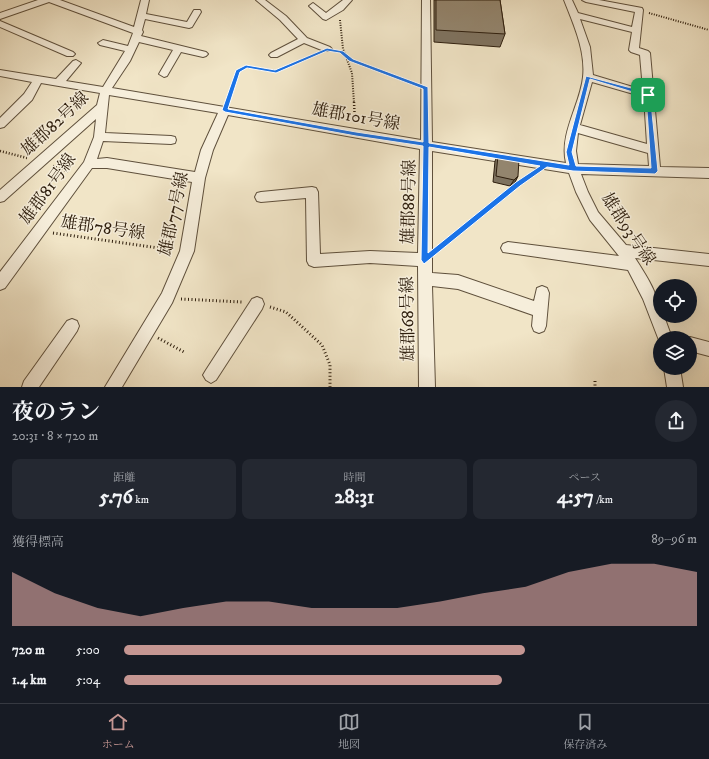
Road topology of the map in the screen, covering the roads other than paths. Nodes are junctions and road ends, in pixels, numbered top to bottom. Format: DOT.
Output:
graph roads {
  1 [pos="46,0"];
  2 [pos="52,0"];
  3 [pos="145,0"];
  4 [pos="260,0"];
  5 [pos="348,0"];
  6 [pos="426,0"];
  7 [pos="568,0"];
  8 [pos="586,0"];
  9 [pos="337,3"];
  10 [pos="313,6"];
  11 [pos="197,12"];
  12 [pos="574,15"];
  13 [pos="0,16"];
  14 [pos="142,16"];
  15 [pos="0,24"];
  16 [pos="637,31"];
  17 [pos="138,35"];
  18 [pos="304,40"];
  19 [pos="103,43"];
  20 [pos="179,48"];
  21 [pos="327,49"];
  22 [pos="131,50"];
  23 [pos="70,54"];
  24 [pos="203,54"];
  25 [pos="274,55"];
  26 [pos="76,63"];
  27 [pos="0,73"];
  28 [pos="164,74"];
  29 [pos="588,77"];
  30 [pos="38,79"];
  31 [pos="59,82"];
  32 [pos="105,91"];
  33 [pos="648,95"];
  34 [pos="102,107"];
  35 [pos="225,110"];
  36 [pos="0,123"];
  37 [pos="576,128"];
  38 [pos="99,137"];
  39 [pos="171,140"];
  40 [pos="426,144"];
  41 [pos="653,150"];
  42 [pos="89,164"];
  43 [pos="573,168"];
  44 [pos="655,171"];
  45 [pos="709,173"];
  46 [pos="199,178"];
  47 [pos="0,197"];
  48 [pos="261,198"];
  49 [pos="508,248"];
  50 [pos="624,252"];
  51 [pos="424,260"];
  52 [pos="709,260"];
  53 [pos="631,264"];
  54 [pos="425,279"];
  55 [pos="0,283"];
  56 [pos="542,293"];
  57 [pos="256,304"];
  58 [pos="540,310"];
  59 [pos="72,326"];
  60 [pos="539,326"];
  61 [pos="663,331"];
  62 [pos="697,346"];
  63 [pos="709,349"];
  64 [pos="211,375"];
  65 [pos="673,375"];
  66 [pos="30,387"];
  67 [pos="113,387"];
  68 [pos="427,387"];
  69 [pos="675,387"];
  1 -- 13 [label="street"];
  2 -- 17 [label="street"];
  3 -- 14 [label="street, 雄郡82号線"];
  4 -- 18 [label="street"];
  5 -- 9 [label="street"];
  6 -- 40 [label="street, 雄郡88号線"];
  7 -- 12 [label="street, 雄郡93号線"];
  8 -- 16 [label="street"];
  9 -- 10 [label="street"];
  11 -- 14 [label="street"];
  12 -- 16 [label="street"];
  12 -- 29 [label="street, 雄郡93号線"];
  14 -- 17 [label="street, 雄郡82号線"];
  15 -- 23 [label="street"];
  16 -- 33 [label="street"];
  17 -- 20 [label="street"];
  17 -- 22 [label="street, 雄郡82号線"];
  18 -- 21 [label="street"];
  18 -- 25 [label="street"];
  19 -- 22 [label="street"];
  20 -- 24 [label="street"];
  20 -- 28 [label="street"];
  22 -- 32 [label="street, 雄郡82号線"];
  26 -- 31 [label="street"];
  27 -- 30 [label="street, 雄郡101号線"];
  29 -- 33 [label="street"];
  29 -- 37 [label="street, 雄郡93号線"];
  30 -- 31 [label="street, 雄郡101号線"];
  30 -- 36 [label="street"];
  31 -- 32 [label="street, 雄郡101号線"];
  32 -- 34 [label="street, 雄郡82号線"];
  32 -- 35 [label="street, 雄郡101号線"];
  33 -- 41 [label="street"];
  34 -- 38 [label="street, 雄郡81号線"];
  34 -- 47 [label="street, 雄郡82号線"];
  35 -- 40 [label="street, 雄郡101号線"];
  35 -- 46 [label="street, 雄郡77号線"];
  37 -- 41 [label="street"];
  37 -- 43 [label="street, 雄郡93号線"];
  38 -- 39 [label="street"];
  38 -- 42 [label="street, 雄郡81号線"];
  40 -- 43 [label="street, 雄郡101号線"];
  40 -- 51 [label="street, 雄郡88号線"];
  41 -- 44 [label="street"];
  42 -- 46 [label="street"];
  42 -- 55 [label="street, 雄郡81号線"];
  43 -- 44 [label="street, 雄郡101号線"];
  43 -- 50 [label="street, 雄郡93号線"];
  44 -- 45 [label="street, 雄郡101号線"];
  46 -- 67 [label="street, 雄郡77号線"];
  48 -- 51 [label="street"];
  49 -- 53 [label="street"];
  50 -- 52 [label="street"];
  50 -- 53 [label="street, 雄郡93号線"];
  51 -- 54 [label="street, 雄郡68号線"];
  53 -- 61 [label="street, 雄郡93号線"];
  54 -- 58 [label="street"];
  54 -- 68 [label="street, 雄郡68号線"];
  56 -- 58 [label="street"];
  57 -- 64 [label="street"];
  58 -- 60 [label="street"];
  59 -- 66 [label="street"];
  62 -- 63 [label="street"];
  65 -- 69 [label="street"];
}
